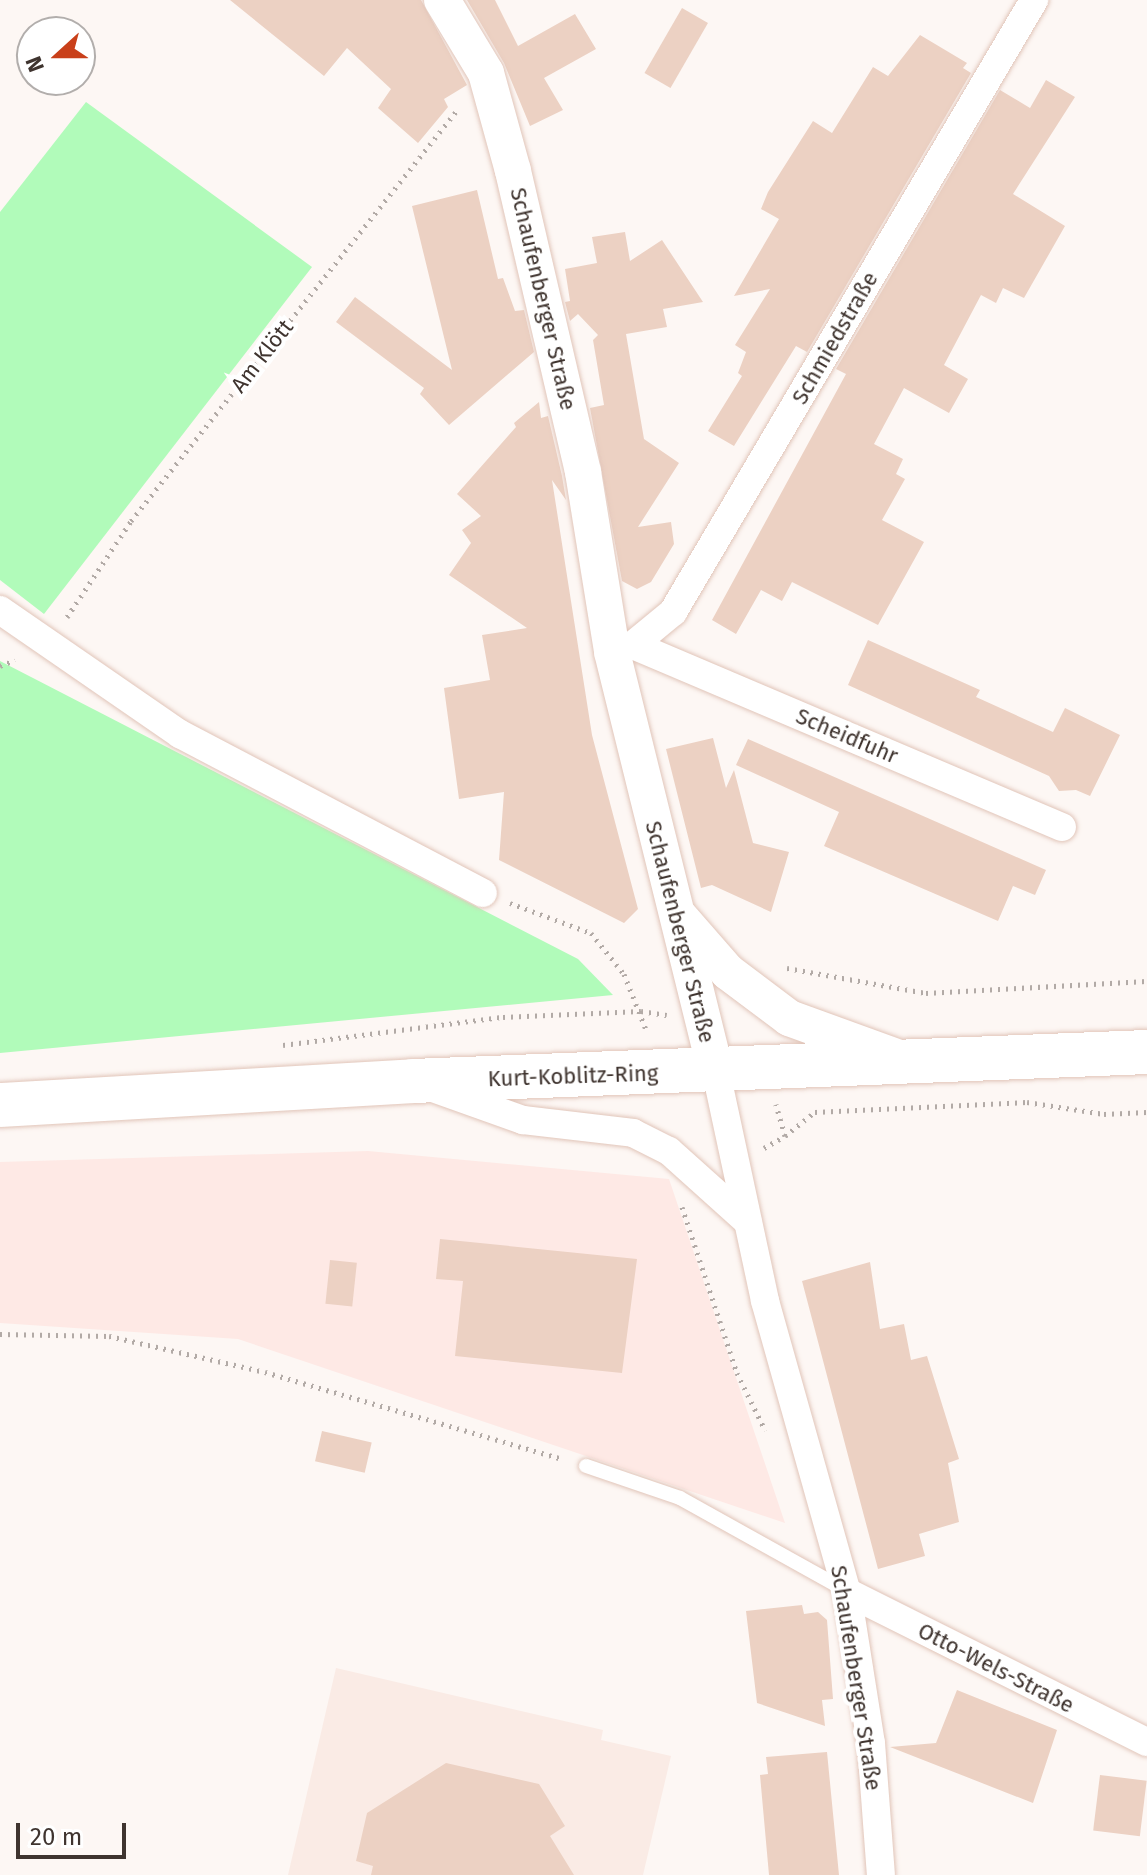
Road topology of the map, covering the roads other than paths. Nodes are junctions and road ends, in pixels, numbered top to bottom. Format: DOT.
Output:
graph roads {
  1 [pos="442,0"];
  2 [pos="1034,0"];
  3 [pos="0,610"];
  4 [pos="622,648"];
  5 [pos="1062,827"];
  6 [pos="483,893"];
  7 [pos="671,906"];
  8 [pos="1147,1052"];
  9 [pos="916,1063"];
  10 [pos="716,1072"];
  11 [pos="413,1081"];
  12 [pos="0,1105"];
  13 [pos="747,1221"];
  14 [pos="586,1466"];
  15 [pos="847,1592"];
  16 [pos="1147,1742"];
  17 [pos="881,1875"];
  1 -- 4 [label="street, Schaufenberger Straße"];
  2 -- 4 [label="street, Schmiedstraße"];
  3 -- 6 [label="street"];
  4 -- 5 [label="street, Scheidfuhr"];
  4 -- 7 [label="street, Schaufenberger Straße"];
  7 -- 9 [label="street"];
  7 -- 10 [label="street, Schaufenberger Straße"];
  8 -- 9 [label="main road, Kurt-Koblitz-Ring"];
  9 -- 10 [label="main road, Kurt-Koblitz-Ring"];
  10 -- 11 [label="main road, Kurt-Koblitz-Ring"];
  10 -- 13 [label="street, Schaufenberger Straße"];
  11 -- 12 [label="main road, Kurt-Koblitz-Ring"];
  11 -- 13 [label="street"];
  13 -- 15 [label="street, Schaufenberger Straße"];
  14 -- 15 [label="lane"];
  15 -- 16 [label="street, Otto-Wels-Straße"];
  15 -- 17 [label="street, Schaufenberger Straße"];
}
